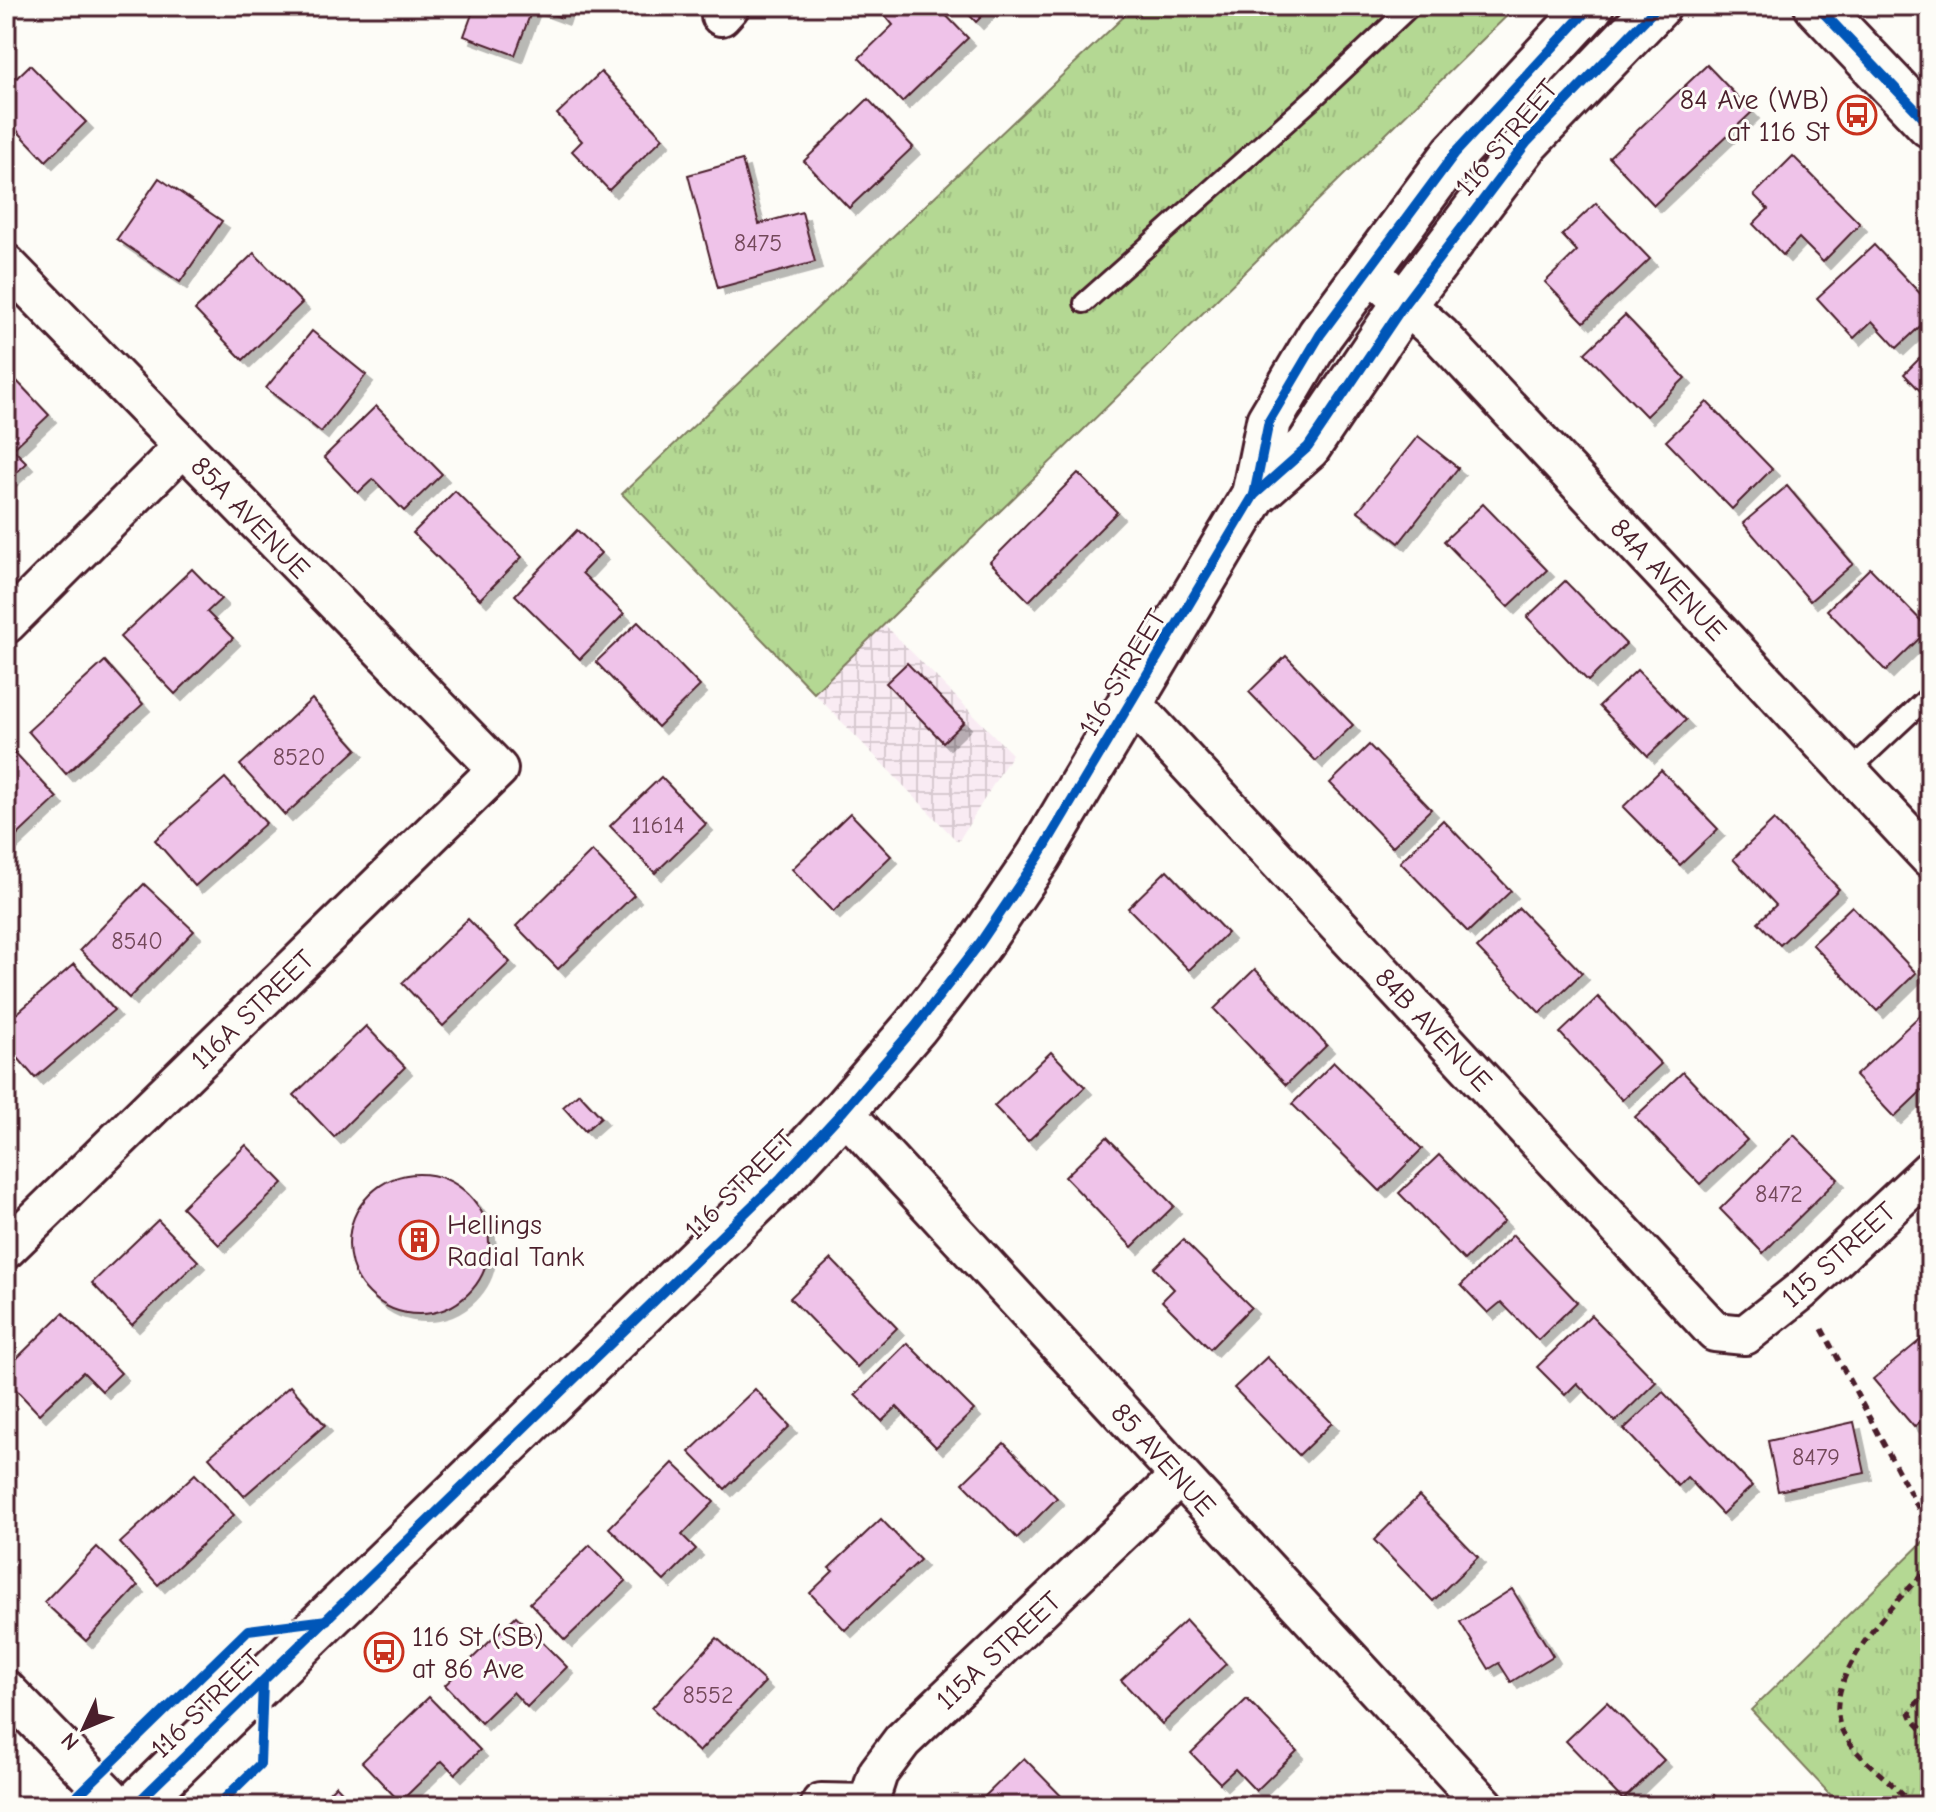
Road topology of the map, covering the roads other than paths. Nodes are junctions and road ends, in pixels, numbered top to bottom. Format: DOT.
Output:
graph roads {
  1 [pos="1411,6"];
  2 [pos="1591,6"];
  3 [pos="1658,6"];
  4 [pos="1817,6"];
  5 [pos="1930,125"];
  6 [pos="6,264"];
  7 [pos="1367,270"];
  8 [pos="1084,303"];
  9 [pos="1405,303"];
  10 [pos="183,447"];
  11 [pos="1254,495"];
  12 [pos="6,624"];
  13 [pos="1930,695"];
  14 [pos="1132,703"];
  15 [pos="498,769"];
  16 [pos="1849,771"];
  17 [pos="1930,858"];
  18 [pos="843,1111"];
  19 [pos="1930,1170"];
  20 [pos="6,1249"];
  21 [pos="1745,1335"];
  22 [pos="1180,1476"];
  23 [pos="6,1690"];
  24 [pos="821,1803"];
  25 [pos="868,1805"];
  26 [pos="119,1806"];
  27 [pos="134,1806"];
  28 [pos="1485,1806"];
  1 -- 8 [label="lane"];
  2 -- 7 [label="street, 116 STREET"];
  3 -- 9 [label="street, 116 STREET"];
  4 -- 5 [label="street"];
  6 -- 10 [label="street, 85A AVENUE"];
  7 -- 9 [label="street, 84A AVENUE"];
  7 -- 11 [label="street, 116 STREET"];
  9 -- 11 [label="street, 116 STREET"];
  9 -- 16 [label="street, 84A AVENUE"];
  10 -- 12 [label="street"];
  10 -- 15 [label="street, 85A AVENUE"];
  11 -- 14 [label="street, 116 STREET"];
  13 -- 16 [label="lane"];
  14 -- 18 [label="street, 116 STREET"];
  14 -- 21 [label="street, 84B AVENUE"];
  15 -- 20 [label="street, 116A STREET"];
  16 -- 17 [label="street, 84A AVENUE"];
  18 -- 22 [label="street, 85 AVENUE"];
  18 -- 27 [label="street, 116 STREET"];
  19 -- 21 [label="street, 115 STREET"];
  22 -- 25 [label="street, 115A STREET"];
  22 -- 28 [label="street, 85 AVENUE"];
  23 -- 26 [label="street"];
  24 -- 25 [label="street, 115A STREET"];
}
